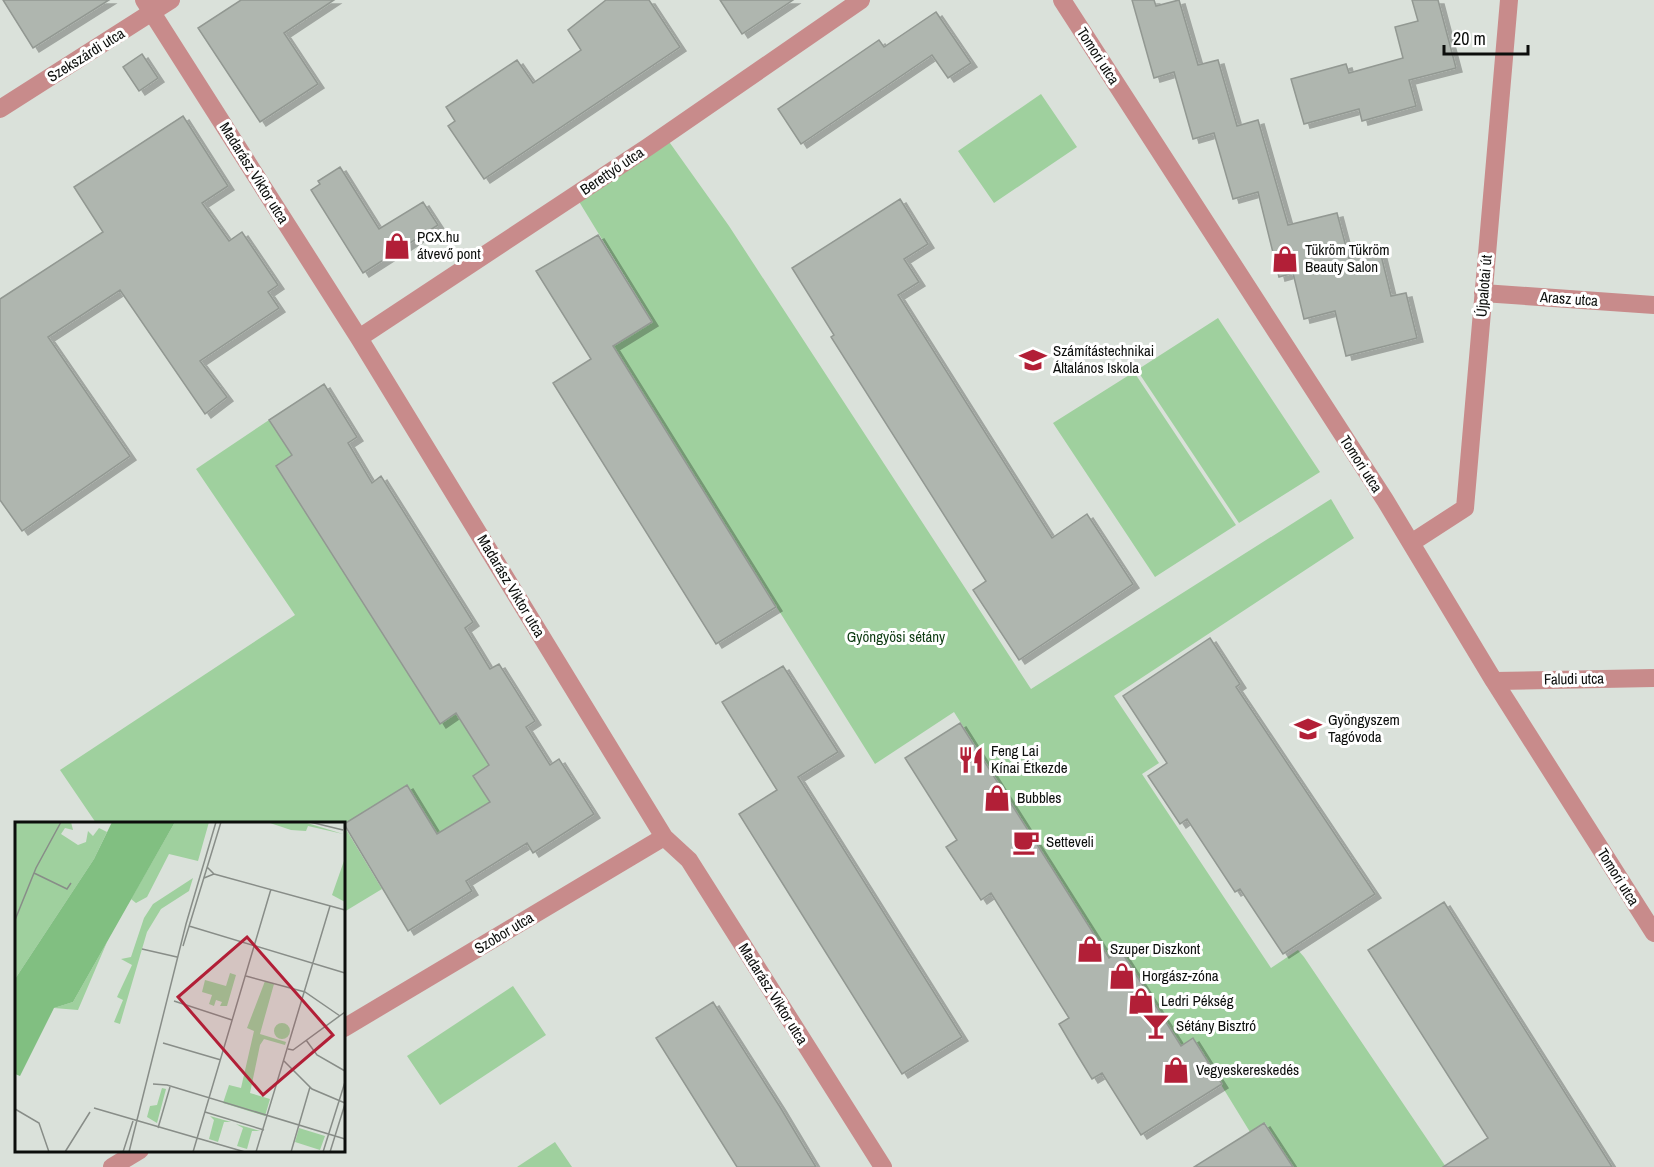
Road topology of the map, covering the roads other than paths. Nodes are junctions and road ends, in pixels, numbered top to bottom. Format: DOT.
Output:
graph roads {
  1 [pos="171,0"];
  2 [pos="861,0"];
  3 [pos="1062,0"];
  4 [pos="1509,0"];
  5 [pos="148,6"];
  6 [pos="0,109"];
  7 [pos="1484,293"];
  8 [pos="1654,305"];
  9 [pos="360,338"];
  10 [pos="1411,543"];
  11 [pos="1654,678"];
  12 [pos="1494,681"];
  13 [pos="664,837"];
  14 [pos="1654,933"];
  15 [pos="345,1027"];
  16 [pos="137,1152"];
  17 [pos="112,1167"];
  18 [pos="883,1167"];
  1 -- 5 [label="street, Szekszárdi utca"];
  2 -- 9 [label="street, Berettyó utca"];
  3 -- 10 [label="street, Tomori utca"];
  4 -- 7 [label="street, Újpalotai út"];
  5 -- 6 [label="street, Szekszárdi utca"];
  5 -- 9 [label="street, Madarász Viktor utca"];
  7 -- 8 [label="street, Arasz utca"];
  7 -- 10 [label="street, Újpalotai út"];
  9 -- 13 [label="street, Madarász Viktor utca"];
  10 -- 12 [label="street, Tomori utca"];
  11 -- 12 [label="street, Faludi utca"];
  12 -- 14 [label="street, Tomori utca"];
  13 -- 15 [label="street, Szobor utca"];
  13 -- 18 [label="street, Madarász Viktor utca"];
  16 -- 17 [label="street"];
}
